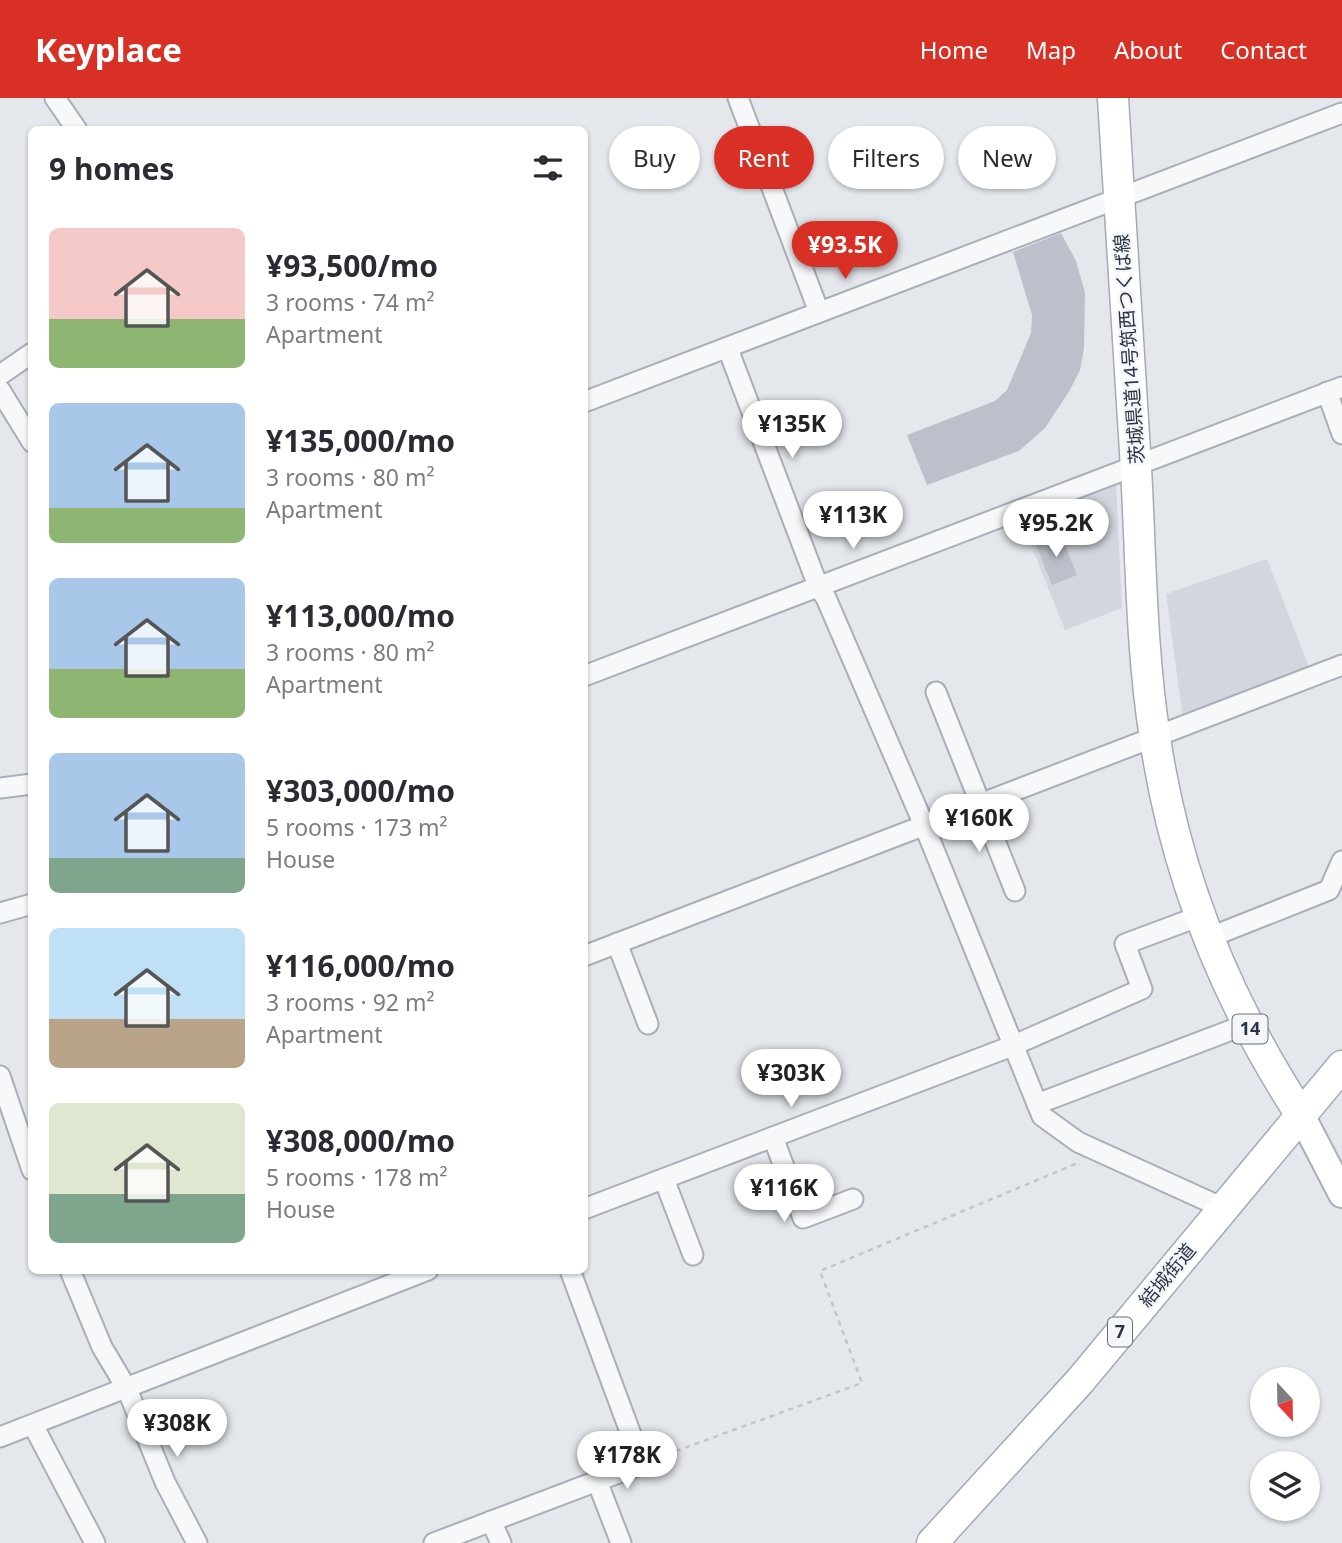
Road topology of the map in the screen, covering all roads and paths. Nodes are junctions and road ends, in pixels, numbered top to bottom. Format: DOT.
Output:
graph roads {
  1 [pos="55,98"];
  2 [pos="737,98"];
  3 [pos="1113,98"];
  4 [pos="1342,113"];
  5 [pos="74,126"];
  6 [pos="1119,198"];
  7 [pos="819,312"];
  8 [pos="728,349"];
  9 [pos="28,356"];
  10 [pos="0,375"];
  11 [pos="1335,389"];
  12 [pos="588,401"];
  13 [pos="4,403"];
  14 [pos="1342,434"];
  15 [pos="28,436"];
  16 [pos="1136,465"];
  17 [pos="818,586"];
  18 [pos="1342,665"];
  19 [pos="588,674"];
  20 [pos="936,692"];
  21 [pos="1154,736"];
  22 [pos="28,784"];
  23 [pos="0,788"];
  24 [pos="980,803"];
  25 [pos="924,825"];
  26 [pos="1342,861"];
  27 [pos="1015,891"];
  28 [pos="28,905"];
  29 [pos="0,912"];
  30 [pos="0,919"];
  31 [pos="1204,927"];
  32 [pos="617,943"];
  33 [pos="588,954"];
  34 [pos="648,1024"];
  35 [pos="1247,1024"];
  36 [pos="1012,1046"];
  37 [pos="1342,1066"];
  38 [pos="0,1076"];
  39 [pos="1037,1104"];
  40 [pos="1301,1115"];
  41 [pos="22,1123"];
  42 [pos="773,1137"];
  43 [pos="28,1151"];
  44 [pos="1103,1153"];
  45 [pos="664,1179"];
  46 [pos="1342,1194"];
  47 [pos="853,1199"];
  48 [pos="588,1208"];
  49 [pos="1223,1208"];
  50 [pos="693,1255"];
  51 [pos="72,1274"];
  52 [pos="418,1274"];
  53 [pos="571,1274"];
  54 [pos="127,1390"];
  55 [pos="33,1425"];
  56 [pos="0,1437"];
  57 [pos="642,1464"];
  58 [pos="597,1480"];
  59 [pos="491,1521"];
  60 [pos="95,1543"];
  61 [pos="197,1543"];
  62 [pos="434,1543"];
  63 [pos="501,1543"];
  64 [pos="621,1543"];
  65 [pos="932,1543"];
  1 -- 5 [label="street"];
  2 -- 7 [label="street"];
  3 -- 6 [label="main road, 茨城県道14号筑西つくば線 / 14"];
  4 -- 6 [label="street"];
  6 -- 7 [label="street"];
  6 -- 16 [label="main road, 茨城県道14号筑西つくば線 / 14"];
  7 -- 8 [label="street"];
  8 -- 12 [label="street"];
  8 -- 17 [label="street"];
  9 -- 10 [label="street"];
  11 -- 14 [label="street"];
  11 -- 16 [label="street"];
  13 -- 15 [label="street"];
  16 -- 17 [label="street"];
  16 -- 21 [label="main road, 茨城県道14号筑西つくば線 / 14"];
  17 -- 19 [label="street"];
  17 -- 25 [label="street"];
  18 -- 21 [label="street"];
  20 -- 24 [label="street"];
  21 -- 24 [label="street"];
  21 -- 31 [label="main road, 茨城県道14号筑西つくば線 / 14"];
  22 -- 23 [label="street"];
  24 -- 25 [label="street"];
  24 -- 27 [label="street"];
  25 -- 32 [label="street"];
  25 -- 36 [label="street"];
  26 -- 31 [label="street"];
  28 -- 29 [label="street"];
  29 -- 30 [label="street"];
  31 -- 35 [label="main road, 茨城県道14号筑西つくば線 / 14"];
  31 -- 36 [label="street"];
  32 -- 33 [label="street"];
  32 -- 34 [label="street"];
  35 -- 39 [label="street"];
  35 -- 40 [label="main road, 茨城県道14号筑西つくば線 / 14"];
  36 -- 39 [label="street"];
  36 -- 42 [label="street"];
  37 -- 40 [label="main road, 結城街道 / 7"];
  38 -- 41 [label="street"];
  39 -- 44 [label="street"];
  40 -- 46 [label="main road"];
  40 -- 49 [label="main road, 結城街道 / 7"];
  41 -- 43 [label="street"];
  42 -- 45 [label="street"];
  42 -- 47 [label="street"];
  44 -- 49 [label="street"];
  44 -- 57 [label="path"];
  45 -- 48 [label="street"];
  45 -- 50 [label="street"];
  49 -- 65 [label="main road, 結城街道 / 7"];
  51 -- 54 [label="street"];
  52 -- 54 [label="street"];
  53 -- 57 [label="street"];
  54 -- 55 [label="street"];
  54 -- 61 [label="street"];
  55 -- 56 [label="street"];
  55 -- 60 [label="street"];
  57 -- 58 [label="street"];
  58 -- 59 [label="street"];
  58 -- 64 [label="street"];
  59 -- 62 [label="street"];
  59 -- 63 [label="street"];
}
